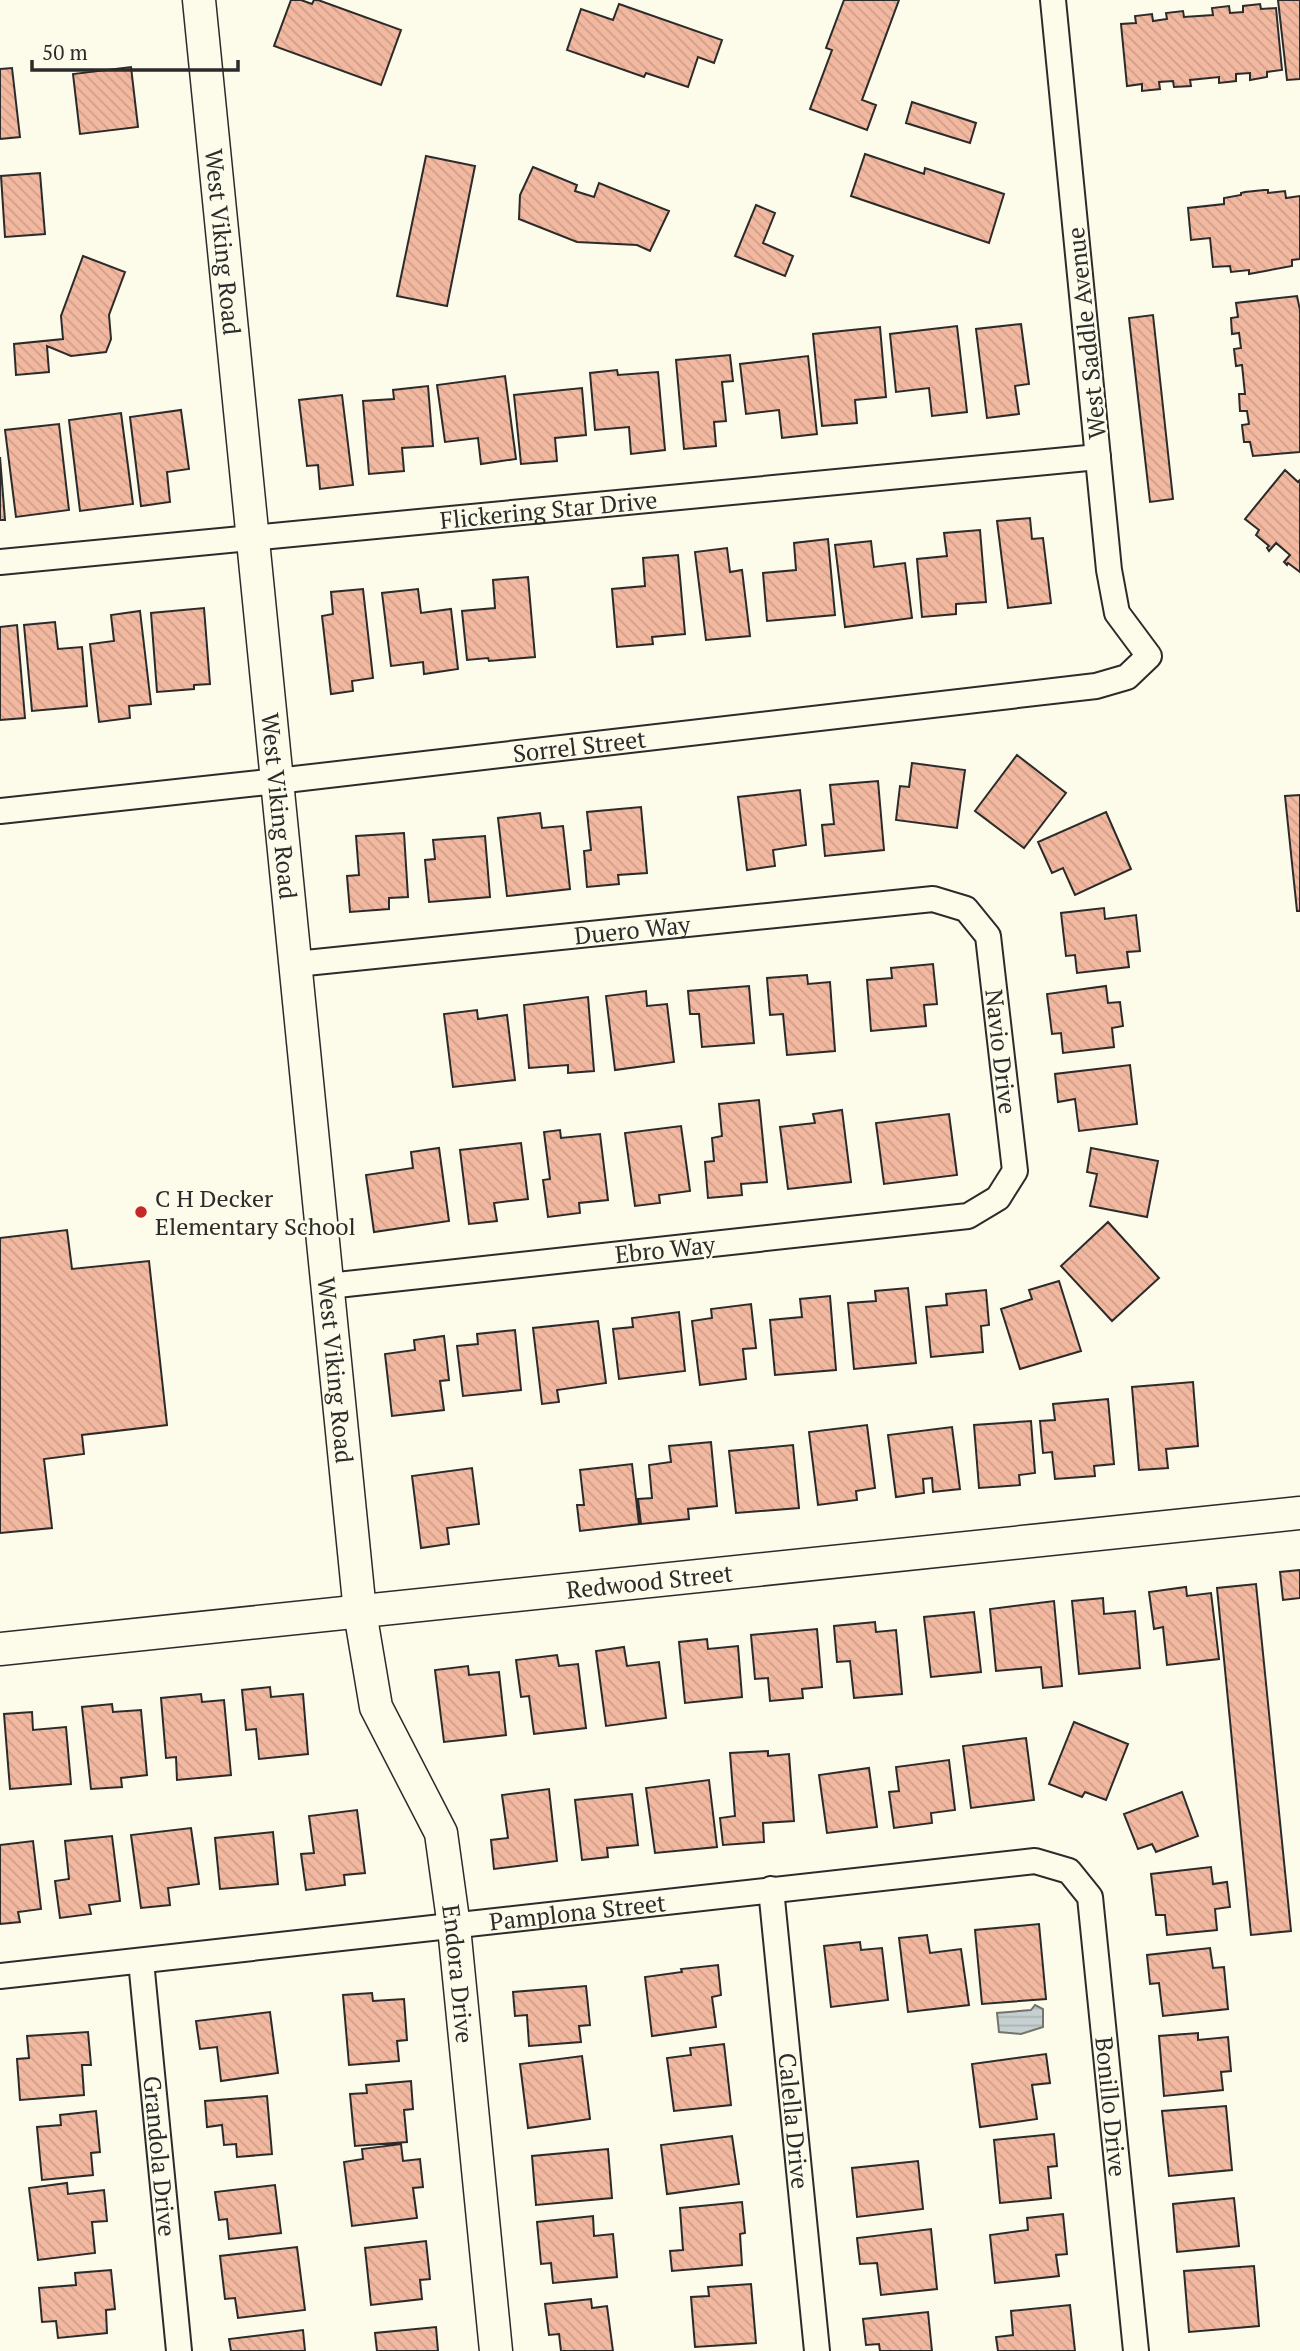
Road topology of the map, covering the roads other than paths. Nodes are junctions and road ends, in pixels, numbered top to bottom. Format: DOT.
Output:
graph roads {
  1 [pos="199,0"];
  2 [pos="1053,0"];
  3 [pos="1098,457"];
  4 [pos="254,536"];
  5 [pos="0,562"];
  6 [pos="1149,656"];
  7 [pos="277,781"];
  8 [pos="0,811"];
  9 [pos="966,909"];
  10 [pos="296,964"];
  11 [pos="999,1198"];
  12 [pos="328,1286"];
  13 [pos="1300,1513"];
  14 [pos="360,1612"];
  15 [pos="0,1649"];
  16 [pos="1069,1871"];
  17 [pos="771,1889"];
  18 [pos="454,1927"];
  19 [pos="141,1961"];
  20 [pos="0,1976"];
  21 [pos="179,2351"];
  22 [pos="496,2351"];
  23 [pos="817,2351"];
  24 [pos="1136,2351"];
  1 -- 4 [label="street, West Viking Road"];
  2 -- 3 [label="street, West Saddle Avenue"];
  3 -- 4 [label="street, Flickering Star Drive"];
  3 -- 6 [label="street, West Saddle Avenue"];
  4 -- 5 [label="street, Flickering Star Drive"];
  4 -- 7 [label="street, West Viking Road"];
  6 -- 7 [label="street, Sorrel Street"];
  7 -- 8 [label="street, Sorrel Street"];
  7 -- 10 [label="street, West Viking Road"];
  9 -- 10 [label="street, Duero Way"];
  9 -- 11 [label="street, Navio Drive"];
  10 -- 12 [label="street, West Viking Road"];
  11 -- 12 [label="street, Ebro Way"];
  12 -- 14 [label="street, West Viking Road"];
  13 -- 14 [label="street, Redwood Street"];
  14 -- 15 [label="street, Redwood Street"];
  14 -- 18 [label="street, Endora Drive"];
  16 -- 17 [label="street, Pamplona Street"];
  16 -- 24 [label="street, Bonillo Drive"];
  17 -- 18 [label="street, Pamplona Street"];
  17 -- 23 [label="street, Calella Drive"];
  18 -- 19 [label="street, Pamplona Street"];
  18 -- 22 [label="street, Endora Drive"];
  19 -- 20 [label="street, Pamplona Street"];
  19 -- 21 [label="street, Grandola Drive"];
}
